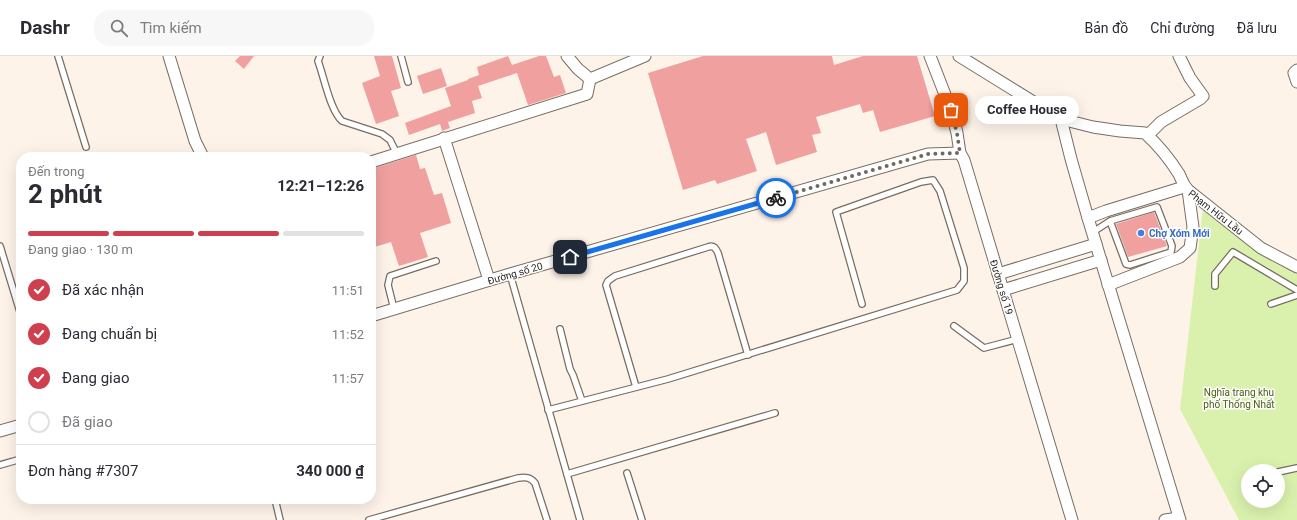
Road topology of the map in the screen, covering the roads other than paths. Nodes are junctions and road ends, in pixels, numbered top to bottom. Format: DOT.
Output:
graph roads {
  1 [pos="58,56"];
  2 [pos="169,56"];
  3 [pos="320,56"];
  4 [pos="401,56"];
  5 [pos="567,56"];
  6 [pos="645,56"];
  7 [pos="930,56"];
  8 [pos="959,56"];
  9 [pos="1179,56"];
  10 [pos="1297,70"];
  11 [pos="590,78"];
  12 [pos="408,82"];
  13 [pos="1297,82"];
  14 [pos="1061,119"];
  15 [pos="1148,135"];
  16 [pos="444,138"];
  17 [pos="86,147"];
  18 [pos="200,152"];
  19 [pos="960,153"];
  20 [pos="397,154"];
  21 [pos="376,160"];
  22 [pos="1186,188"];
  23 [pos="1088,218"];
  24 [pos="1110,221"];
  25 [pos="1093,232"];
  26 [pos="1096,244"];
  27 [pos="0,246"];
  28 [pos="1297,254"];
  29 [pos="1101,260"];
  30 [pos="436,261"];
  31 [pos="1295,266"];
  32 [pos="510,274"];
  33 [pos="998,274"];
  34 [pos="489,280"];
  35 [pos="1108,285"];
  36 [pos="1215,286"];
  37 [pos="1003,290"];
  38 [pos="1297,290"];
  39 [pos="1297,295"];
  40 [pos="16,299"];
  41 [pos="862,304"];
  42 [pos="1272,304"];
  43 [pos="394,309"];
  44 [pos="376,314"];
  45 [pos="954,326"];
  46 [pos="560,329"];
  47 [pos="1018,339"];
  48 [pos="748,355"];
  49 [pos="636,387"];
  50 [pos="582,401"];
  51 [pos="548,410"];
  52 [pos="775,413"];
  53 [pos="16,426"];
  54 [pos="0,431"];
  55 [pos="16,460"];
  56 [pos="0,465"];
  57 [pos="1297,468"];
  58 [pos="1285,471"];
  59 [pos="627,473"];
  60 [pos="567,474"];
  61 [pos="275,504"];
  62 [pos="1179,519"];
  63 [pos="280,520"];
  64 [pos="369,520"];
  65 [pos="547,520"];
  66 [pos="580,520"];
  67 [pos="642,520"];
  68 [pos="1072,520"];
  69 [pos="1165,520"];
  1 -- 17 [label="lane"];
  2 -- 18 [label="street"];
  3 -- 20 [label="lane"];
  4 -- 12 [label="lane"];
  5 -- 11 [label="street"];
  6 -- 11 [label="street"];
  7 -- 19 [label="street, Đường số 19"];
  8 -- 14 [label="street"];
  9 -- 15 [label="street"];
  10 -- 13 [label="street"];
  11 -- 16 [label="street"];
  14 -- 15 [label="street"];
  14 -- 23 [label="street"];
  15 -- 22 [label="street, Phạm Hữu Lầu"];
  16 -- 20 [label="street"];
  16 -- 34 [label="street"];
  19 -- 32 [label="street, Đường số 20"];
  19 -- 33 [label="street, Đường số 19"];
  20 -- 21 [label="street"];
  22 -- 23 [label="street"];
  22 -- 31 [label="street, Phạm Hữu Lầu"];
  22 -- 35 [label="street"];
  23 -- 25 [label="street"];
  24 -- 24 [label="lane"];
  24 -- 25 [label="lane"];
  25 -- 26 [label="street"];
  26 -- 29 [label="street"];
  26 -- 33 [label="street"];
  27 -- 40 [label="lane"];
  28 -- 31 [label="street"];
  29 -- 35 [label="street"];
  29 -- 37 [label="street"];
  30 -- 43 [label="lane"];
  32 -- 34 [label="street, Đường số 20"];
  32 -- 51 [label="lane"];
  33 -- 37 [label="street, Đường số 19"];
  34 -- 43 [label="street, Đường số 20"];
  35 -- 62 [label="street"];
  36 -- 38 [label="lane"];
  37 -- 47 [label="street, Đường số 19"];
  39 -- 42 [label="lane"];
  41 -- 48 [label="lane"];
  43 -- 44 [label="street, Đường số 20"];
  45 -- 47 [label="lane"];
  46 -- 50 [label="lane"];
  47 -- 68 [label="street, Đường số 19"];
  48 -- 49 [label="lane"];
  48 -- 49 [label="lane"];
  49 -- 50 [label="lane"];
  50 -- 51 [label="lane"];
  51 -- 60 [label="lane"];
  52 -- 60 [label="lane"];
  53 -- 54 [label="street"];
  55 -- 56 [label="lane"];
  57 -- 58 [label="lane"];
  59 -- 67 [label="lane"];
  60 -- 66 [label="lane"];
  61 -- 63 [label="lane"];
  62 -- 69 [label="street"];
  64 -- 65 [label="lane"];
}
